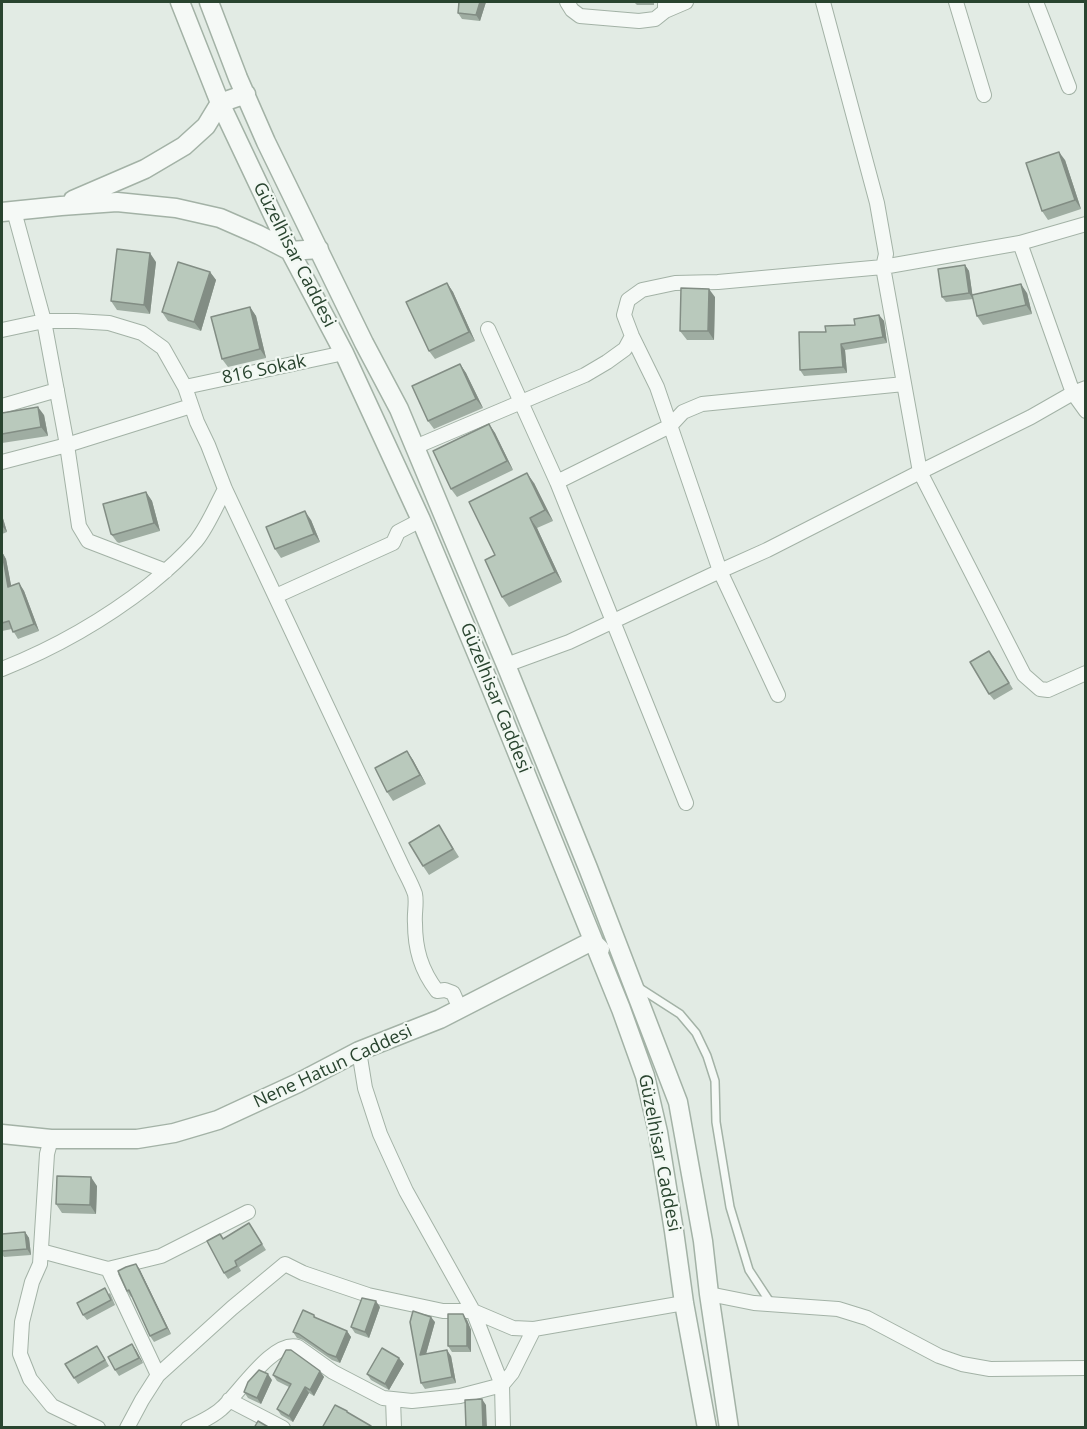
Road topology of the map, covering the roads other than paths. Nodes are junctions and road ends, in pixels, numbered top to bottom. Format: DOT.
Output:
graph roads {
  1 [pos="180,2"];
  2 [pos="209,2"];
  3 [pos="567,2"];
  4 [pos="686,2"];
  5 [pos="823,2"];
  6 [pos="956,2"];
  7 [pos="1036,2"];
  8 [pos="665,6"];
  9 [pos="1069,87"];
  10 [pos="246,94"];
  11 [pos="984,95"];
  12 [pos="220,103"];
  13 [pos="61,206"];
  14 [pos="8,211"];
  15 [pos="1086,224"];
  16 [pos="1020,243"];
  17 [pos="319,249"];
  18 [pos="290,251"];
  19 [pos="883,267"];
  20 [pos="44,321"];
  21 [pos="488,329"];
  22 [pos="2,330"];
  23 [pos="632,336"];
  24 [pos="344,353"];
  25 [pos="904,384"];
  26 [pos="185,387"];
  27 [pos="57,390"];
  28 [pos="1079,390"];
  29 [pos="520,402"];
  30 [pos="2,406"];
  31 [pos="191,406"];
  32 [pos="1086,411"];
  33 [pos="670,426"];
  34 [pos="67,445"];
  35 [pos="415,447"];
  36 [pos="2,462"];
  37 [pos="920,472"];
  38 [pos="557,482"];
  39 [pos="225,489"];
  40 [pos="421,520"];
  41 [pos="165,571"];
  42 [pos="720,571"];
  43 [pos="276,596"];
  44 [pos="613,621"];
  45 [pos="506,666"];
  46 [pos="2,669"];
  47 [pos="1086,673"];
  48 [pos="778,695"];
  49 [pos="686,803"];
  50 [pos="592,941"];
  51 [pos="632,983"];
  52 [pos="460,1009"];
  53 [pos="359,1051"];
  54 [pos="2,1134"];
  55 [pos="51,1139"];
  56 [pos="248,1212"];
  57 [pos="41,1251"];
  58 [pos="108,1269"];
  59 [pos="709,1294"];
  60 [pos="684,1303"];
  61 [pos="772,1305"];
  62 [pos="473,1311"];
  63 [pos="534,1329"];
  64 [pos="1086,1368"];
  65 [pos="158,1375"];
  66 [pos="502,1385"];
  67 [pos="229,1400"];
  68 [pos="393,1400"];
  69 [pos="98,1428"];
  70 [pos="127,1428"];
  71 [pos="188,1428"];
  72 [pos="283,1428"];
  73 [pos="394,1428"];
  74 [pos="503,1428"];
  75 [pos="707,1428"];
  76 [pos="729,1428"];
  1 -- 12 [label="street, Güzelhisar Caddesi"];
  2 -- 10 [label="street, Güzelhisar Caddesi"];
  3 -- 8 [label="street"];
  4 -- 8 [label="street"];
  5 -- 19 [label="street"];
  6 -- 11 [label="street"];
  7 -- 9 [label="street"];
  10 -- 12 [label="street"];
  10 -- 17 [label="street, Güzelhisar Caddesi"];
  12 -- 13 [label="street"];
  12 -- 18 [label="street, Güzelhisar Caddesi"];
  13 -- 14 [label="street"];
  13 -- 18 [label="street"];
  14 -- 20 [label="street"];
  15 -- 16 [label="street"];
  16 -- 19 [label="street"];
  16 -- 28 [label="street"];
  17 -- 18 [label="street"];
  17 -- 35 [label="street, Güzelhisar Caddesi"];
  18 -- 24 [label="street, Güzelhisar Caddesi"];
  19 -- 23 [label="street"];
  19 -- 25 [label="street"];
  20 -- 22 [label="street"];
  20 -- 26 [label="street"];
  20 -- 27 [label="street"];
  21 -- 29 [label="street"];
  23 -- 29 [label="street"];
  23 -- 33 [label="street"];
  24 -- 26 [label="street, 816 Sokak"];
  24 -- 40 [label="street, Güzelhisar Caddesi"];
  25 -- 33 [label="street"];
  25 -- 37 [label="street"];
  26 -- 31 [label="street"];
  27 -- 30 [label="street"];
  27 -- 34 [label="street"];
  28 -- 32 [label="street"];
  28 -- 37 [label="street"];
  29 -- 35 [label="street"];
  29 -- 38 [label="street"];
  31 -- 34 [label="street"];
  31 -- 39 [label="street"];
  33 -- 38 [label="street"];
  33 -- 42 [label="street"];
  34 -- 36 [label="street"];
  34 -- 41 [label="street"];
  35 -- 45 [label="street, Güzelhisar Caddesi"];
  37 -- 42 [label="street"];
  37 -- 47 [label="street"];
  38 -- 44 [label="street"];
  39 -- 41 [label="street"];
  39 -- 43 [label="street"];
  40 -- 43 [label="street"];
  40 -- 50 [label="street, Güzelhisar Caddesi"];
  41 -- 46 [label="street"];
  42 -- 44 [label="street"];
  42 -- 48 [label="street"];
  43 -- 52 [label="street"];
  44 -- 45 [label="street"];
  44 -- 49 [label="street"];
  45 -- 51 [label="street, Güzelhisar Caddesi"];
  50 -- 51 [label="street"];
  50 -- 52 [label="street, Nene Hatun Caddesi"];
  50 -- 60 [label="street, Güzelhisar Caddesi"];
  51 -- 59 [label="street, Güzelhisar Caddesi"];
  51 -- 61 [label="lane"];
  52 -- 53 [label="street, Nene Hatun Caddesi"];
  53 -- 55 [label="street, Nene Hatun Caddesi"];
  53 -- 62 [label="street"];
  54 -- 55 [label="street, Nene Hatun Caddesi"];
  55 -- 57 [label="street"];
  56 -- 58 [label="street"];
  57 -- 58 [label="street"];
  57 -- 69 [label="street"];
  58 -- 65 [label="street"];
  59 -- 61 [label="street"];
  59 -- 76 [label="street, Güzelhisar Caddesi"];
  60 -- 63 [label="street"];
  60 -- 75 [label="street, Güzelhisar Caddesi"];
  61 -- 64 [label="street"];
  62 -- 63 [label="street"];
  62 -- 65 [label="street"];
  62 -- 66 [label="street"];
  63 -- 66 [label="street"];
  65 -- 70 [label="street"];
  66 -- 68 [label="street"];
  66 -- 74 [label="street"];
  67 -- 68 [label="street"];
  67 -- 71 [label="street"];
  67 -- 72 [label="street"];
  68 -- 73 [label="street"];
}
